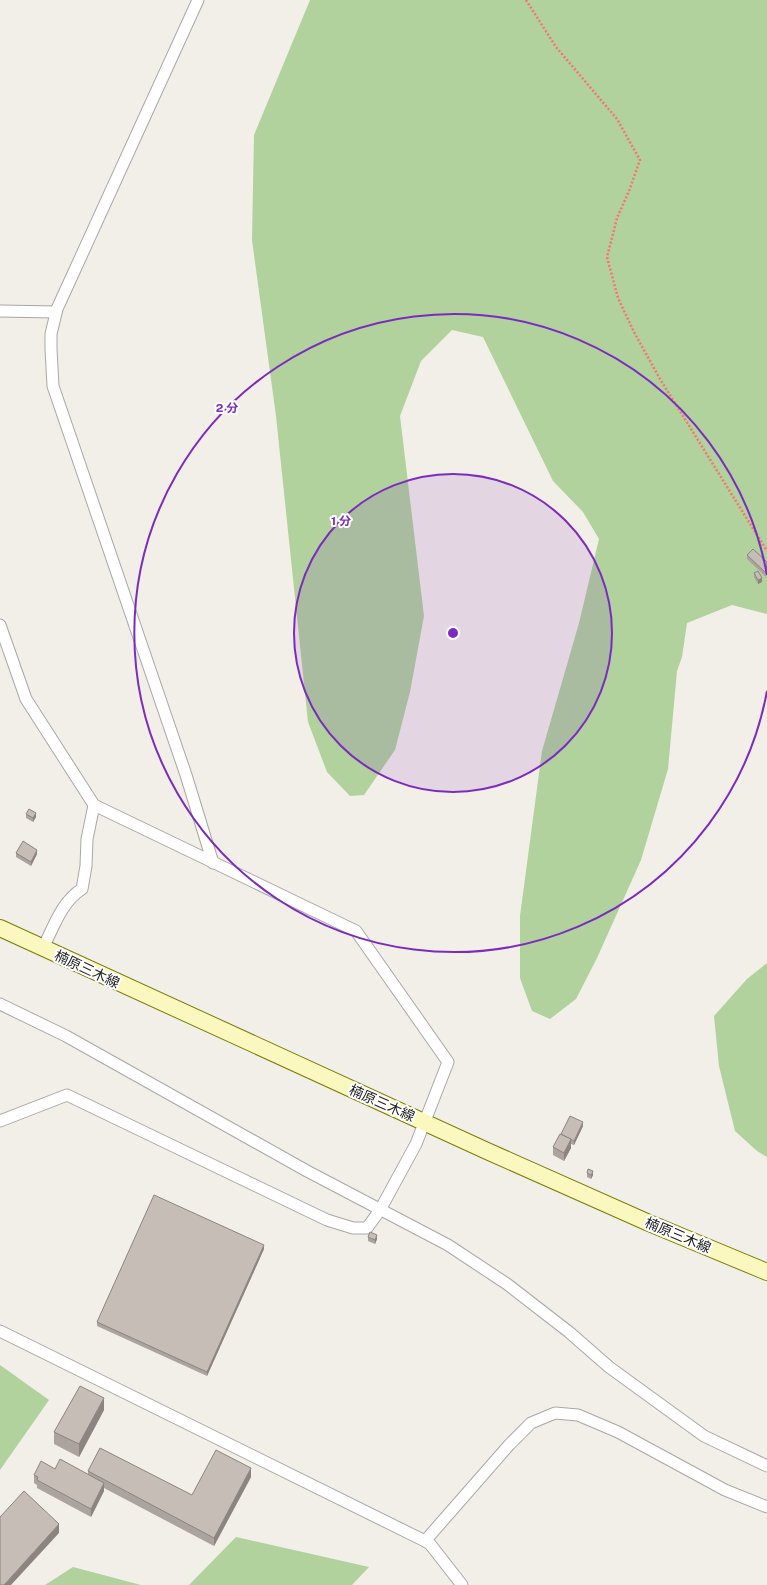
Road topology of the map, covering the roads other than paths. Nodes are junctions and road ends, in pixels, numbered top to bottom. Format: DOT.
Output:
graph roads {
  1 [pos="198,0"];
  2 [pos="0,311"];
  3 [pos="56,312"];
  4 [pos="0,625"];
  5 [pos="94,805"];
  6 [pos="213,863"];
  7 [pos="0,928"];
  8 [pos="43,948"];
  9 [pos="0,1004"];
  10 [pos="0,1121"];
  11 [pos="425,1122"];
  12 [pos="380,1210"];
  13 [pos="767,1272"];
  14 [pos="0,1331"];
  15 [pos="767,1466"];
  16 [pos="767,1507"];
  17 [pos="425,1541"];
  18 [pos="462,1585"];
  1 -- 3 [label="street"];
  2 -- 3 [label="street"];
  3 -- 6 [label="street"];
  4 -- 5 [label="street"];
  5 -- 6 [label="street"];
  5 -- 8 [label="street"];
  6 -- 11 [label="street"];
  7 -- 8 [label="main road, 楠原三木線"];
  8 -- 11 [label="main road, 楠原三木線"];
  9 -- 12 [label="street"];
  10 -- 12 [label="street"];
  11 -- 12 [label="street"];
  11 -- 13 [label="main road, 楠原三木線"];
  12 -- 15 [label="street"];
  14 -- 17 [label="street"];
  16 -- 17 [label="street"];
  17 -- 18 [label="street"];
}
